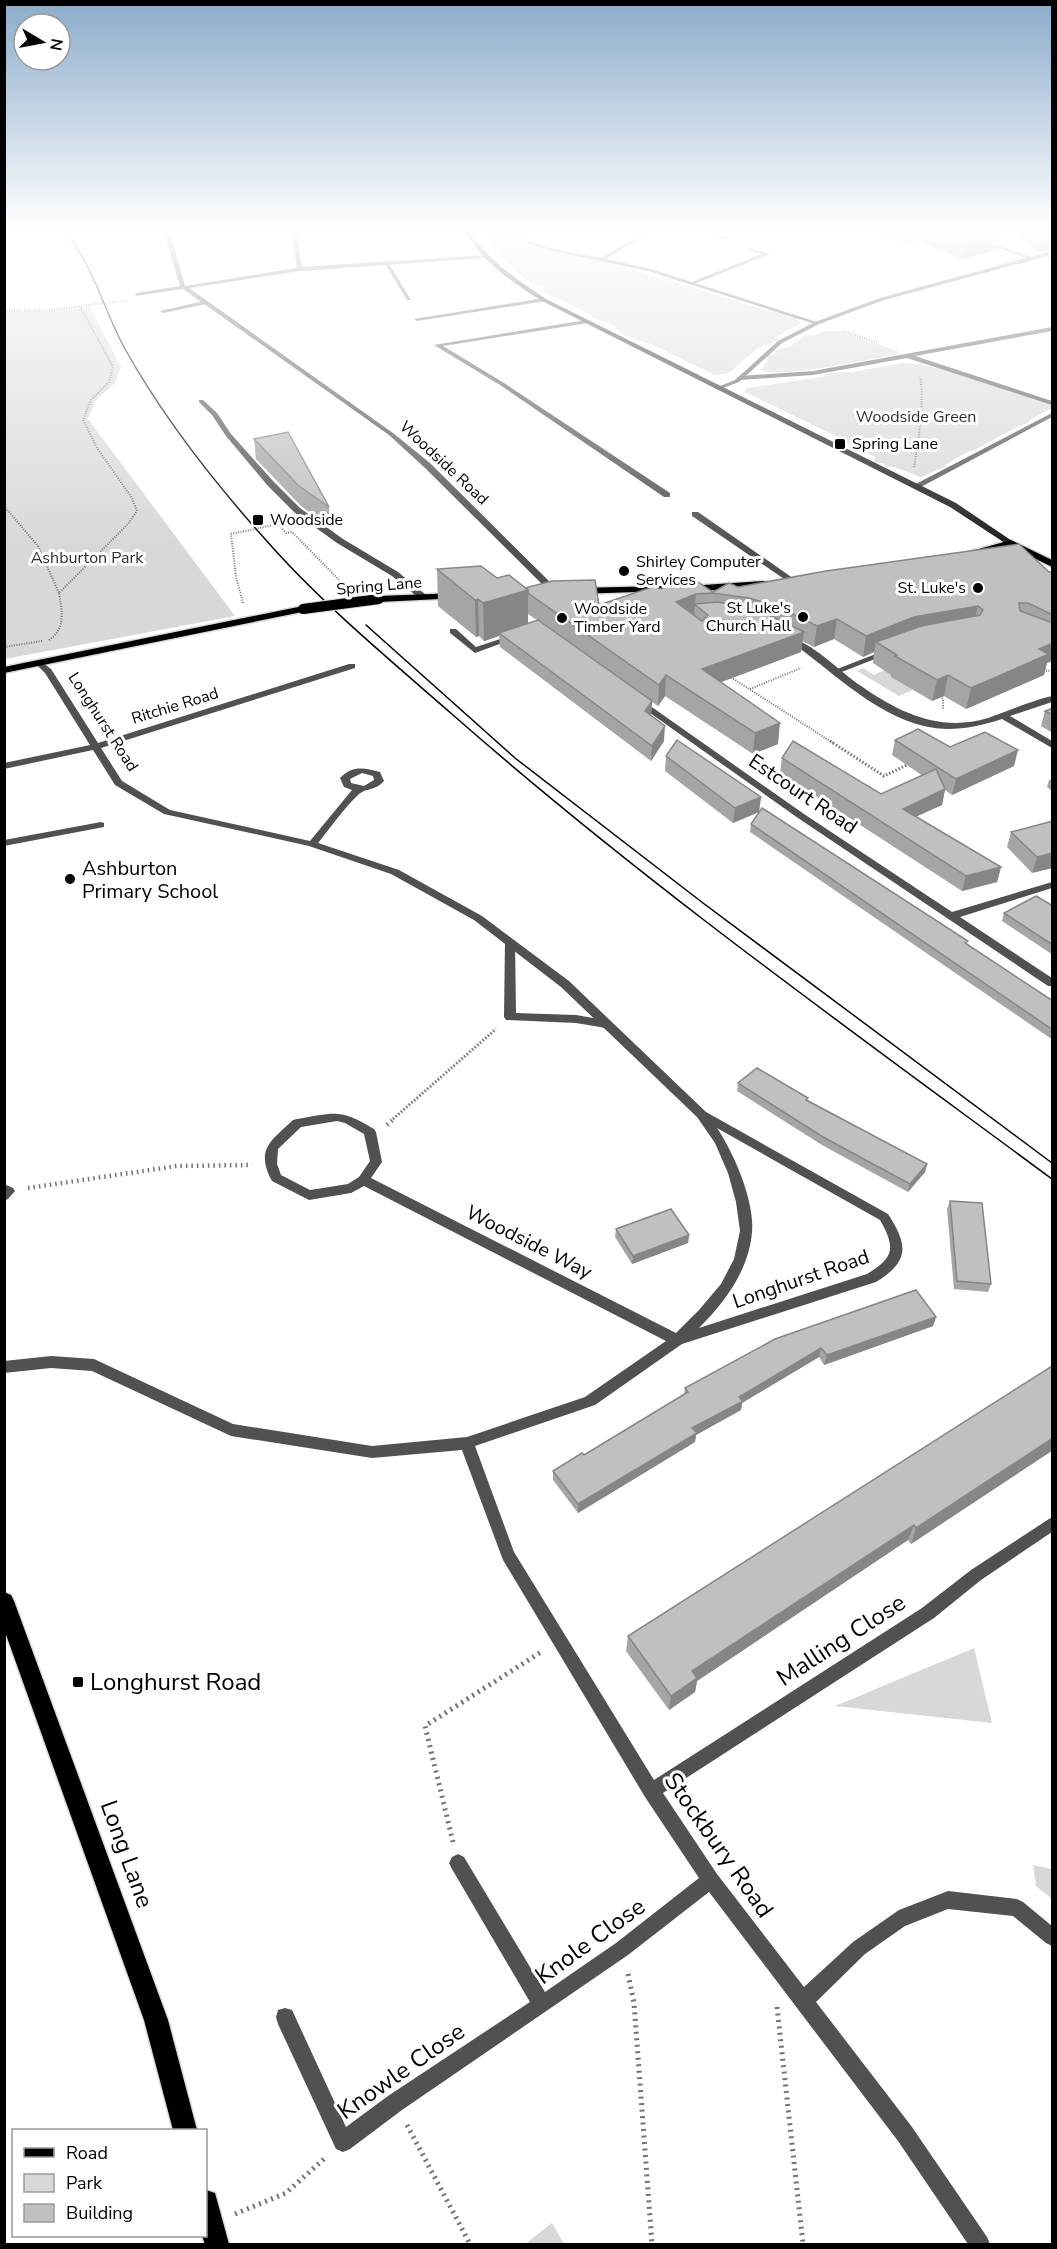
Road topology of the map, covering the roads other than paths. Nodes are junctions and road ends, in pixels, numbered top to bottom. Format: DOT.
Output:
graph roads {
  1 [pos="253,337"];
  2 [pos="489,337"];
  3 [pos="616,337"];
  4 [pos="790,337"];
  5 [pos="1003,337"];
  6 [pos="909,356"];
  7 [pos="740,378"];
  8 [pos="718,388"];
  9 [pos="201,401"];
  10 [pos="1053,403"];
  11 [pos="1053,415"];
  12 [pos="916,486"];
  13 [pos="667,495"];
  14 [pos="695,514"];
  15 [pos="1011,543"];
  16 [pos="967,553"];
  17 [pos="1053,564"];
  18 [pos="804,579"];
  19 [pos="793,580"];
  20 [pos="555,592"];
  21 [pos="536,593"];
  22 [pos="466,596"];
  23 [pos="423,597"];
  24 [pos="453,631"];
  25 [pos="528,632"];
  26 [pos="791,640"];
  27 [pos="903,646"];
  28 [pos="39,663"];
  29 [pos="352,666"];
  30 [pos="4,670"];
  31 [pos="836,671"];
  32 [pos="635,698"];
  33 [pos="1053,699"];
  34 [pos="1002,715"];
  35 [pos="1053,745"];
  36 [pos="96,747"];
  37 [pos="4,766"];
  38 [pos="358,789"];
  39 [pos="101,825"];
  40 [pos="4,843"];
  41 [pos="312,844"];
  42 [pos="1053,885"];
  43 [pos="952,916"];
  44 [pos="510,941"];
  45 [pos="1053,983"];
  46 [pos="606,1024"];
  47 [pos="702,1114"];
  48 [pos="363,1180"];
  49 [pos="677,1340"];
  50 [pos="4,1367"];
  51 [pos="467,1443"];
  52 [pos="1053,1524"];
  53 [pos="4,1601"];
  54 [pos="651,1791"];
  55 [pos="458,1863"];
  56 [pos="711,1880"];
  57 [pos="1053,1936"];
  58 [pos="803,2001"];
  59 [pos="542,2005"];
  60 [pos="285,2017"];
  61 [pos="185,2129"];
  62 [pos="980,2244"];
  1 -- 20 [label="street, Woodside Road"];
  2 -- 13 [label="street"];
  3 -- 8 [label="main road"];
  4 -- 7 [label="street"];
  5 -- 6 [label="street"];
  6 -- 7 [label="street"];
  6 -- 10 [label="street"];
  7 -- 8 [label="street"];
  8 -- 12 [label="main road"];
  9 -- 23 [label="street"];
  11 -- 12 [label="street"];
  12 -- 15 [label="main road"];
  14 -- 19 [label="street"];
  15 -- 16 [label="main road"];
  15 -- 17 [label="main road"];
  18 -- 19 [label="main road"];
  19 -- 20 [label="main road"];
  20 -- 21 [label="main road"];
  22 -- 23 [label="main road, Spring Lane"];
  23 -- 28 [label="main road, Spring Lane, bridge"];
  24 -- 25 [label="street"];
  26 -- 31 [label="street"];
  27 -- 31 [label="street"];
  28 -- 30 [label="main road, Spring Lane"];
  28 -- 36 [label="street, Longhurst Road"];
  29 -- 36 [label="street, Ritchie Road"];
  31 -- 34 [label="street"];
  32 -- 43 [label="street, Estcourt Road"];
  33 -- 34 [label="street"];
  34 -- 35 [label="street"];
  36 -- 37 [label="street, Ritchie Road"];
  36 -- 41 [label="street, Longhurst Road"];
  38 -- 41 [label="street"];
  39 -- 40 [label="street"];
  41 -- 44 [label="street, Longhurst Road"];
  42 -- 43 [label="street"];
  43 -- 45 [label="street, Estcourt Road"];
  44 -- 46 [label="street, Longhurst Road"];
  44 -- 46 [label="street"];
  46 -- 47 [label="street, Longhurst Road"];
  47 -- 49 [label="street, Longhurst Road"];
  47 -- 49 [label="street, Longhurst Road"];
  48 -- 48 [label="street"];
  48 -- 49 [label="street, Woodside Way"];
  49 -- 51 [label="street, Longhurst Road"];
  50 -- 51 [label="street, Longhurst Road"];
  51 -- 54 [label="street, Stockbury Road"];
  52 -- 54 [label="street, Malling Close"];
  53 -- 61 [label="main road, Long Lane"];
  54 -- 56 [label="street, Stockbury Road"];
  55 -- 59 [label="street, Knole Close"];
  56 -- 58 [label="street, Stockbury Road"];
  56 -- 59 [label="street, Knole Close"];
  57 -- 58 [label="street"];
  58 -- 62 [label="street, Stockbury Road"];
  59 -- 60 [label="street, Knowle Close"];
}
